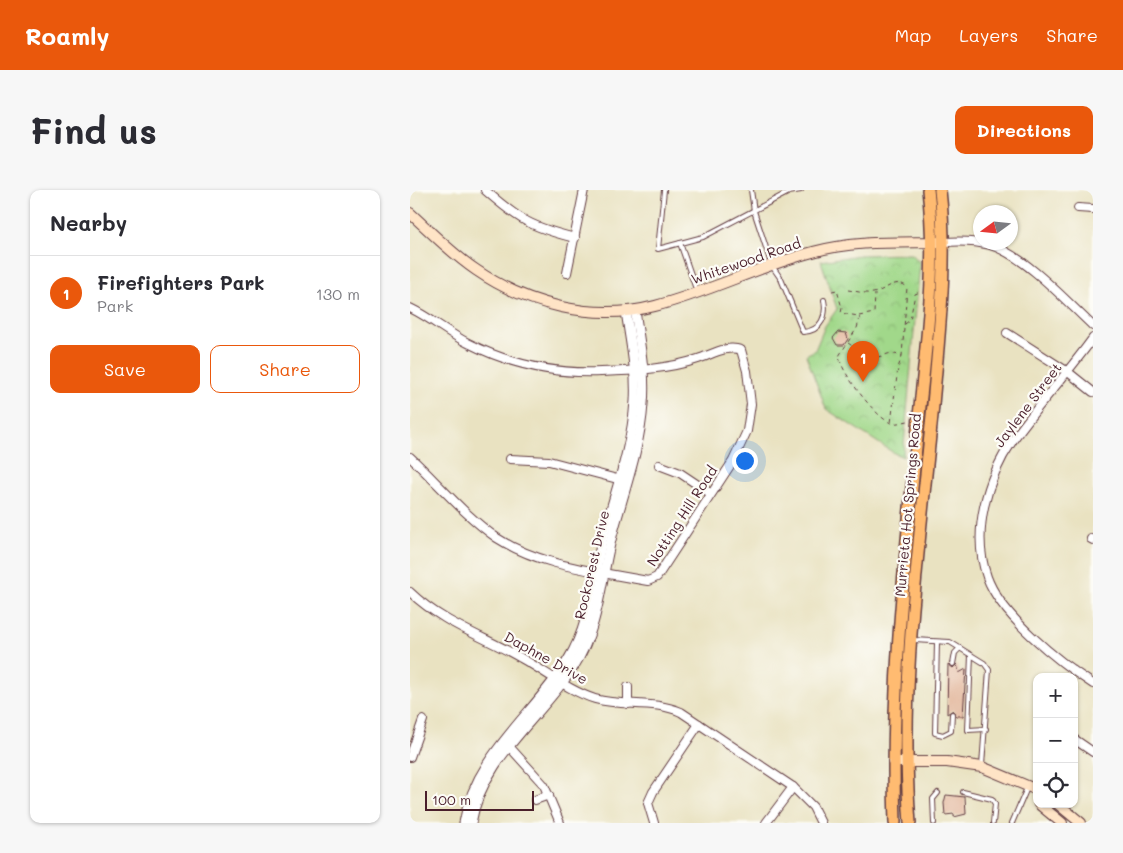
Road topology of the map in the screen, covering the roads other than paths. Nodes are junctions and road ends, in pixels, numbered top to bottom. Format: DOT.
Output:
graph roads {
  1 [pos="485,190"];
  2 [pos="584,190"];
  3 [pos="664,190"];
  4 [pos="751,190"];
  5 [pos="801,190"];
  6 [pos="928,190"];
  7 [pos="940,190"];
  8 [pos="1078,208"];
  9 [pos="1093,209"];
  10 [pos="754,211"];
  11 [pos="410,213"];
  12 [pos="576,238"];
  13 [pos="931,242"];
  14 [pos="944,242"];
  15 [pos="680,243"];
  16 [pos="772,266"];
  17 [pos="567,274"];
  18 [pos="697,292"];
  19 [pos="824,300"];
  20 [pos="410,308"];
  21 [pos="631,310"];
  22 [pos="1093,326"];
  23 [pos="1007,333"];
  24 [pos="1093,338"];
  25 [pos="638,369"];
  26 [pos="1068,372"];
  27 [pos="1093,392"];
  28 [pos="410,457"];
  29 [pos="510,459"];
  30 [pos="659,465"];
  31 [pos="623,480"];
  32 [pos="710,493"];
  33 [pos="906,568"];
  34 [pos="600,572"];
  35 [pos="410,592"];
  36 [pos="911,640"];
  37 [pos="937,642"];
  38 [pos="960,648"];
  39 [pos="971,654"];
  40 [pos="953,664"];
  41 [pos="1070,673"];
  42 [pos="1078,677"];
  43 [pos="559,680"];
  44 [pos="1093,684"];
  45 [pos="628,687"];
  46 [pos="628,704"];
  47 [pos="952,714"];
  48 [pos="423,720"];
  49 [pos="699,724"];
  50 [pos="986,729"];
  51 [pos="1078,742"];
  52 [pos="506,744"];
  53 [pos="1093,752"];
  54 [pos="410,757"];
  55 [pos="906,761"];
  56 [pos="893,762"];
  57 [pos="982,768"];
  58 [pos="793,787"];
  59 [pos="1032,789"];
  60 [pos="963,792"];
  61 [pos="938,793"];
  62 [pos="549,795"];
  63 [pos="534,800"];
  64 [pos="1043,808"];
  65 [pos="1063,808"];
  66 [pos="464,823"];
  67 [pos="472,823"];
  68 [pos="560,823"];
  69 [pos="654,823"];
  70 [pos="766,823"];
  71 [pos="821,823"];
  72 [pos="895,823"];
  73 [pos="910,823"];
  74 [pos="934,823"];
  75 [pos="993,823"];
  76 [pos="1014,823"];
  77 [pos="1062,823"];
  78 [pos="1081,823"];
  1 -- 12 [label="street"];
  2 -- 12 [label="street"];
  3 -- 15 [label="lane"];
  4 -- 10 [label="lane"];
  5 -- 10 [label="lane"];
  6 -- 13 [label="main road, Murrieta Hot Springs Road"];
  7 -- 14 [label="main road, Murrieta Hot Springs Road"];
  8 -- 9 [label="street"];
  10 -- 15 [label="lane"];
  10 -- 16 [label="lane"];
  11 -- 21 [label="main road, Whitewood Road"];
  12 -- 17 [label="street"];
  13 -- 14 [label="main road, Whitewood Road"];
  13 -- 16 [label="main road, Whitewood Road"];
  13 -- 33 [label="main road, Murrieta Hot Springs Road"];
  14 -- 22 [label="street, Whitewood Road"];
  14 -- 36 [label="main road, Murrieta Hot Springs Road"];
  15 -- 18 [label="lane"];
  16 -- 18 [label="main road, Whitewood Road"];
  16 -- 19 [label="lane"];
  18 -- 21 [label="main road, Whitewood Road"];
  20 -- 25 [label="street, Notting Hill Road"];
  21 -- 25 [label="street, Rockcrest Drive"];
  23 -- 26 [label="street"];
  24 -- 26 [label="street, Jaylene Street"];
  25 -- 31 [label="street, Rockcrest Drive"];
  25 -- 32 [label="street, Notting Hill Road"];
  26 -- 27 [label="street"];
  26 -- 41 [label="street, Jaylene Street"];
  28 -- 34 [label="street, Notting Hill Road"];
  29 -- 31 [label="street"];
  30 -- 32 [label="street"];
  31 -- 34 [label="street, Rockcrest Drive"];
  32 -- 34 [label="street, Notting Hill Road"];
  33 -- 36 [label="main road"];
  33 -- 56 [label="main road, Murrieta Hot Springs Road"];
  34 -- 43 [label="street, Rockcrest Drive"];
  35 -- 43 [label="street, Daphne Drive"];
  36 -- 37 [label="lane"];
  36 -- 55 [label="main road, Murrieta Hot Springs Road"];
  37 -- 38 [label="lane"];
  37 -- 47 [label="lane"];
  38 -- 39 [label="lane"];
  38 -- 40 [label="lane"];
  39 -- 50 [label="lane"];
  39 -- 50 [label="lane"];
  42 -- 44 [label="street, Jaylene Street"];
  43 -- 46 [label="street, Daphne Drive"];
  43 -- 52 [label="street, Rockcrest Drive"];
  45 -- 46 [label="street"];
  46 -- 49 [label="street, Daphne Drive"];
  48 -- 54 [label="street"];
  49 -- 58 [label="street, Daphne Drive"];
  49 -- 69 [label="street"];
  50 -- 57 [label="lane"];
  51 -- 53 [label="street"];
  52 -- 62 [label="street"];
  52 -- 66 [label="street, Rockcrest Drive"];
  52 -- 67 [label="street, Rockcrest Drive"];
  55 -- 56 [label="main road"];
  55 -- 57 [label="main road"];
  55 -- 73 [label="main road, Murrieta Hot Springs Road"];
  56 -- 72 [label="main road, Murrieta Hot Springs Road"];
  57 -- 59 [label="main road"];
  58 -- 70 [label="street"];
  58 -- 71 [label="street, Daphne Drive"];
  59 -- 76 [label="lane"];
  60 -- 75 [label="lane"];
  61 -- 74 [label="lane"];
  62 -- 63 [label="street"];
  62 -- 68 [label="street"];
  64 -- 77 [label="main road"];
  65 -- 78 [label="main road"];
}
